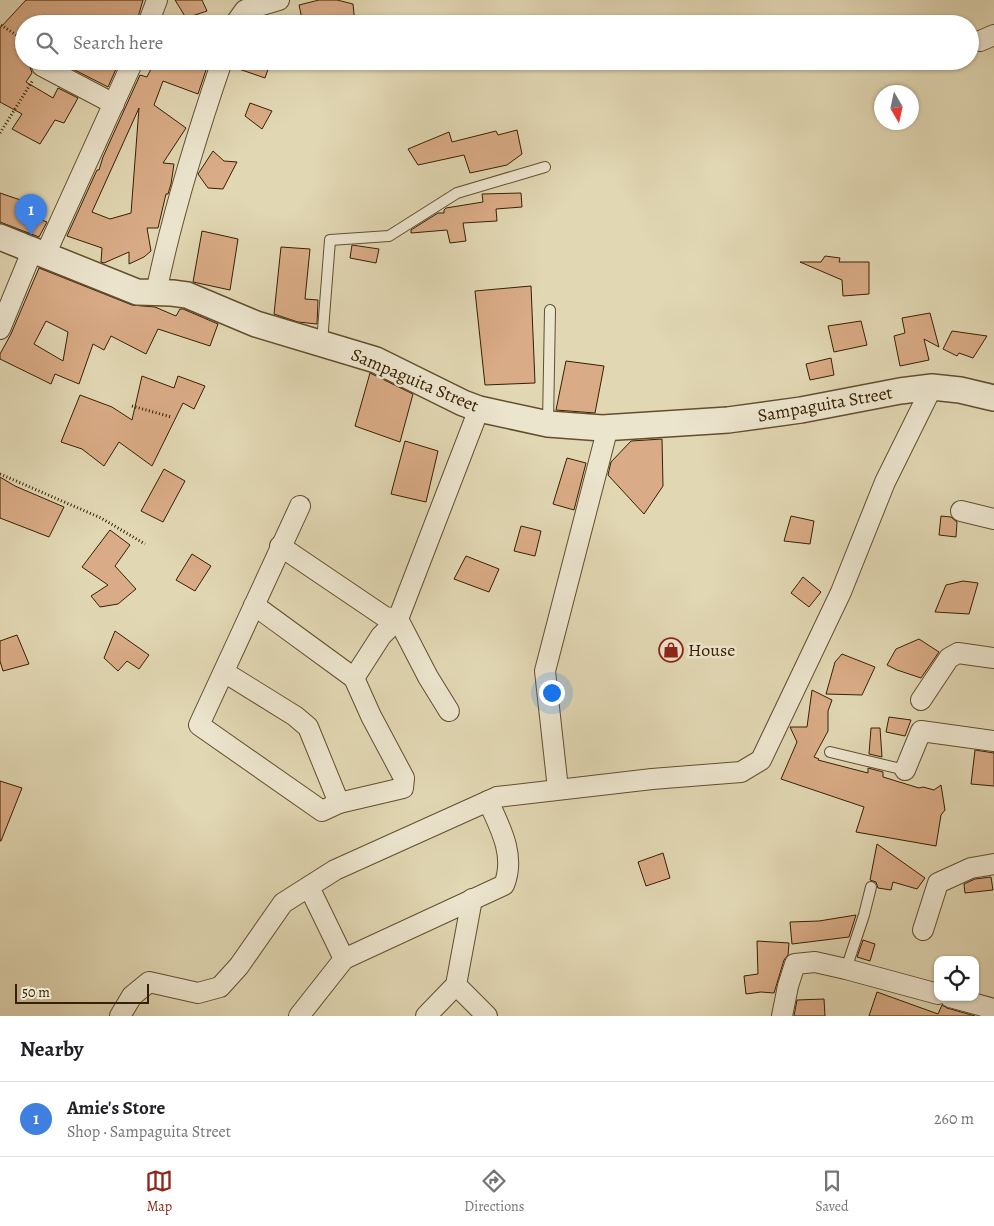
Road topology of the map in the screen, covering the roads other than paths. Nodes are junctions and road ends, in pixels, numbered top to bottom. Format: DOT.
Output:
graph roads {
  1 [pos="157,0"];
  2 [pos="279,0"];
  3 [pos="151,15"];
  4 [pos="241,15"];
  5 [pos="50,70"];
  6 [pos="129,70"];
  7 [pos="219,70"];
  8 [pos="114,104"];
  9 [pos="545,167"];
  10 [pos="0,237"];
  11 [pos="39,252"];
  12 [pos="156,293"];
  13 [pos="550,310"];
  14 [pos="0,329"];
  15 [pos="322,343"];
  16 [pos="932,387"];
  17 [pos="994,398"];
  18 [pos="479,409"];
  19 [pos="548,424"];
  20 [pos="608,427"];
  21 [pos="300,506"];
  22 [pos="961,510"];
  23 [pos="994,519"];
  24 [pos="280,546"];
  25 [pos="254,605"];
  26 [pos="398,619"];
  27 [pos="994,658"];
  28 [pos="224,672"];
  29 [pos="354,678"];
  30 [pos="921,700"];
  31 [pos="449,711"];
  32 [pos="994,741"];
  33 [pos="830,752"];
  34 [pos="905,770"];
  35 [pos="558,789"];
  36 [pos="488,801"];
  37 [pos="339,803"];
  38 [pos="994,864"];
  39 [pos="309,887"];
  40 [pos="871,887"];
  41 [pos="472,899"];
  42 [pos="923,930"];
  43 [pos="344,959"];
  44 [pos="846,969"];
  45 [pos="456,985"];
  46 [pos="934,993"];
  47 [pos="965,1001"];
  48 [pos="994,1009"];
  49 [pos="120,1016"];
  50 [pos="299,1016"];
  51 [pos="426,1016"];
  52 [pos="487,1016"];
  53 [pos="782,1016"];
  1 -- 3 [label="street"];
  2 -- 4 [label="street"];
  5 -- 8 [label="street"];
  6 -- 8 [label="street"];
  7 -- 12 [label="street"];
  8 -- 11 [label="street"];
  9 -- 15 [label="lane"];
  10 -- 11 [label="street, Sampaguita Street"];
  11 -- 12 [label="street, Sampaguita Street"];
  11 -- 14 [label="street"];
  12 -- 15 [label="street, Sampaguita Street"];
  13 -- 19 [label="lane"];
  15 -- 18 [label="street, Sampaguita Street"];
  16 -- 17 [label="street, Sampaguita Street"];
  16 -- 20 [label="street, Sampaguita Street"];
  16 -- 35 [label="street"];
  18 -- 19 [label="street, Sampaguita Street"];
  18 -- 26 [label="street"];
  19 -- 20 [label="street, Sampaguita Street"];
  20 -- 35 [label="street"];
  21 -- 24 [label="street"];
  22 -- 23 [label="street"];
  24 -- 25 [label="street"];
  24 -- 26 [label="street"];
  25 -- 28 [label="street"];
  25 -- 29 [label="street"];
  26 -- 29 [label="street"];
  26 -- 31 [label="street"];
  27 -- 30 [label="street"];
  28 -- 37 [label="street"];
  28 -- 37 [label="street"];
  29 -- 37 [label="street"];
  32 -- 34 [label="street"];
  33 -- 34 [label="lane"];
  35 -- 36 [label="street"];
  36 -- 39 [label="street"];
  36 -- 41 [label="street"];
  38 -- 42 [label="street"];
  39 -- 43 [label="street"];
  39 -- 49 [label="street"];
  40 -- 44 [label="lane"];
  41 -- 43 [label="street"];
  41 -- 45 [label="street"];
  43 -- 50 [label="street"];
  44 -- 46 [label="street"];
  44 -- 53 [label="street"];
  45 -- 51 [label="street"];
  45 -- 52 [label="street"];
  47 -- 48 [label="street"];
}
